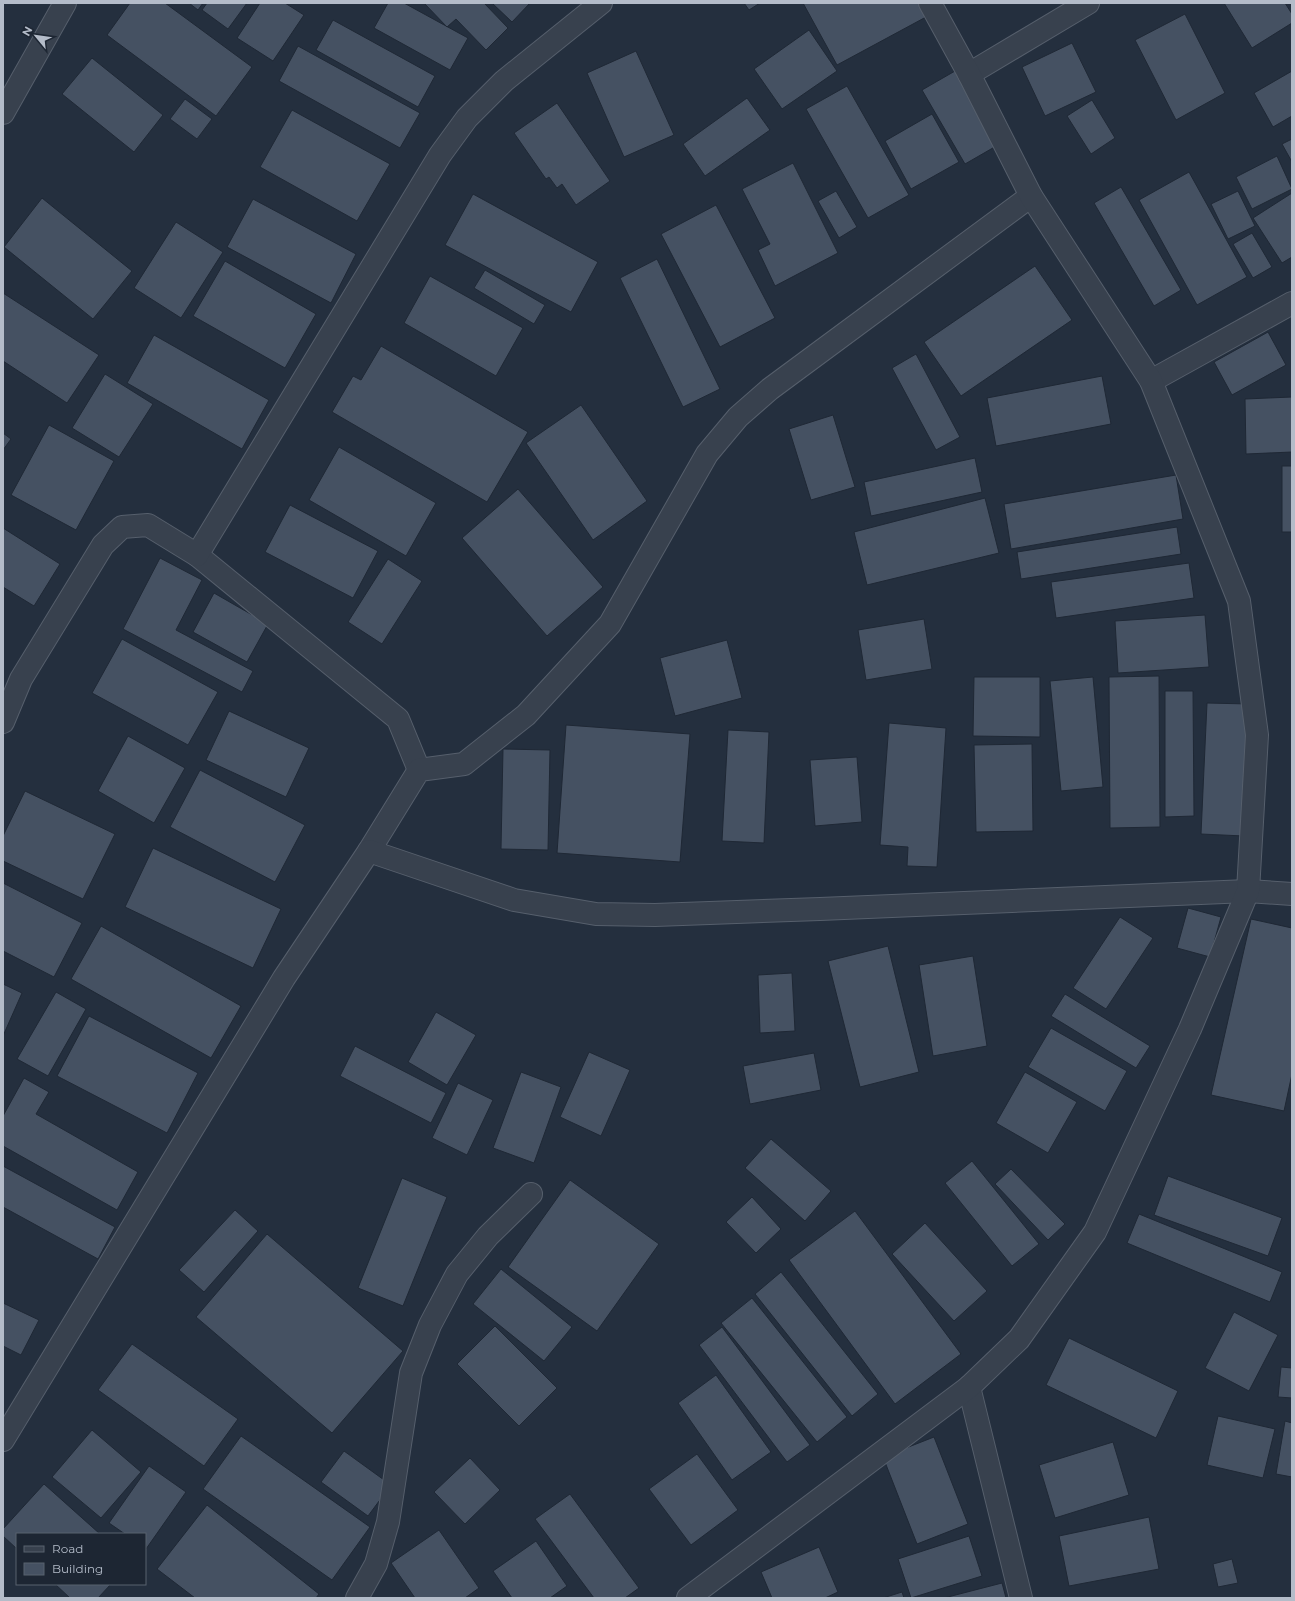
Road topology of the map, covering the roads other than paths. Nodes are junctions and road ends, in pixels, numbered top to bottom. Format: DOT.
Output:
graph roads {
  1 [pos="66,3"];
  2 [pos="602,3"];
  3 [pos="930,3"];
  4 [pos="1088,3"];
  5 [pos="968,74"];
  6 [pos="3,113"];
  7 [pos="1031,196"];
  8 [pos="1292,303"];
  9 [pos="1151,381"];
  10 [pos="197,555"];
  11 [pos="3,722"];
  12 [pos="419,770"];
  13 [pos="369,851"];
  14 [pos="1248,891"];
  15 [pos="1292,894"];
  16 [pos="530,1194"];
  17 [pos="969,1387"];
  18 [pos="3,1440"];
  19 [pos="357,1598"];
  20 [pos="688,1598"];
  21 [pos="1021,1598"];
  1 -- 6 [label="street"];
  2 -- 10 [label="street"];
  3 -- 5 [label="street"];
  4 -- 5 [label="street"];
  5 -- 7 [label="street"];
  7 -- 9 [label="street"];
  7 -- 12 [label="street"];
  8 -- 9 [label="street"];
  9 -- 14 [label="street"];
  10 -- 11 [label="street"];
  10 -- 12 [label="street"];
  12 -- 13 [label="street"];
  13 -- 14 [label="street"];
  13 -- 18 [label="street"];
  14 -- 15 [label="street"];
  14 -- 17 [label="street"];
  16 -- 19 [label="street"];
  17 -- 20 [label="street"];
  17 -- 21 [label="street"];
}
